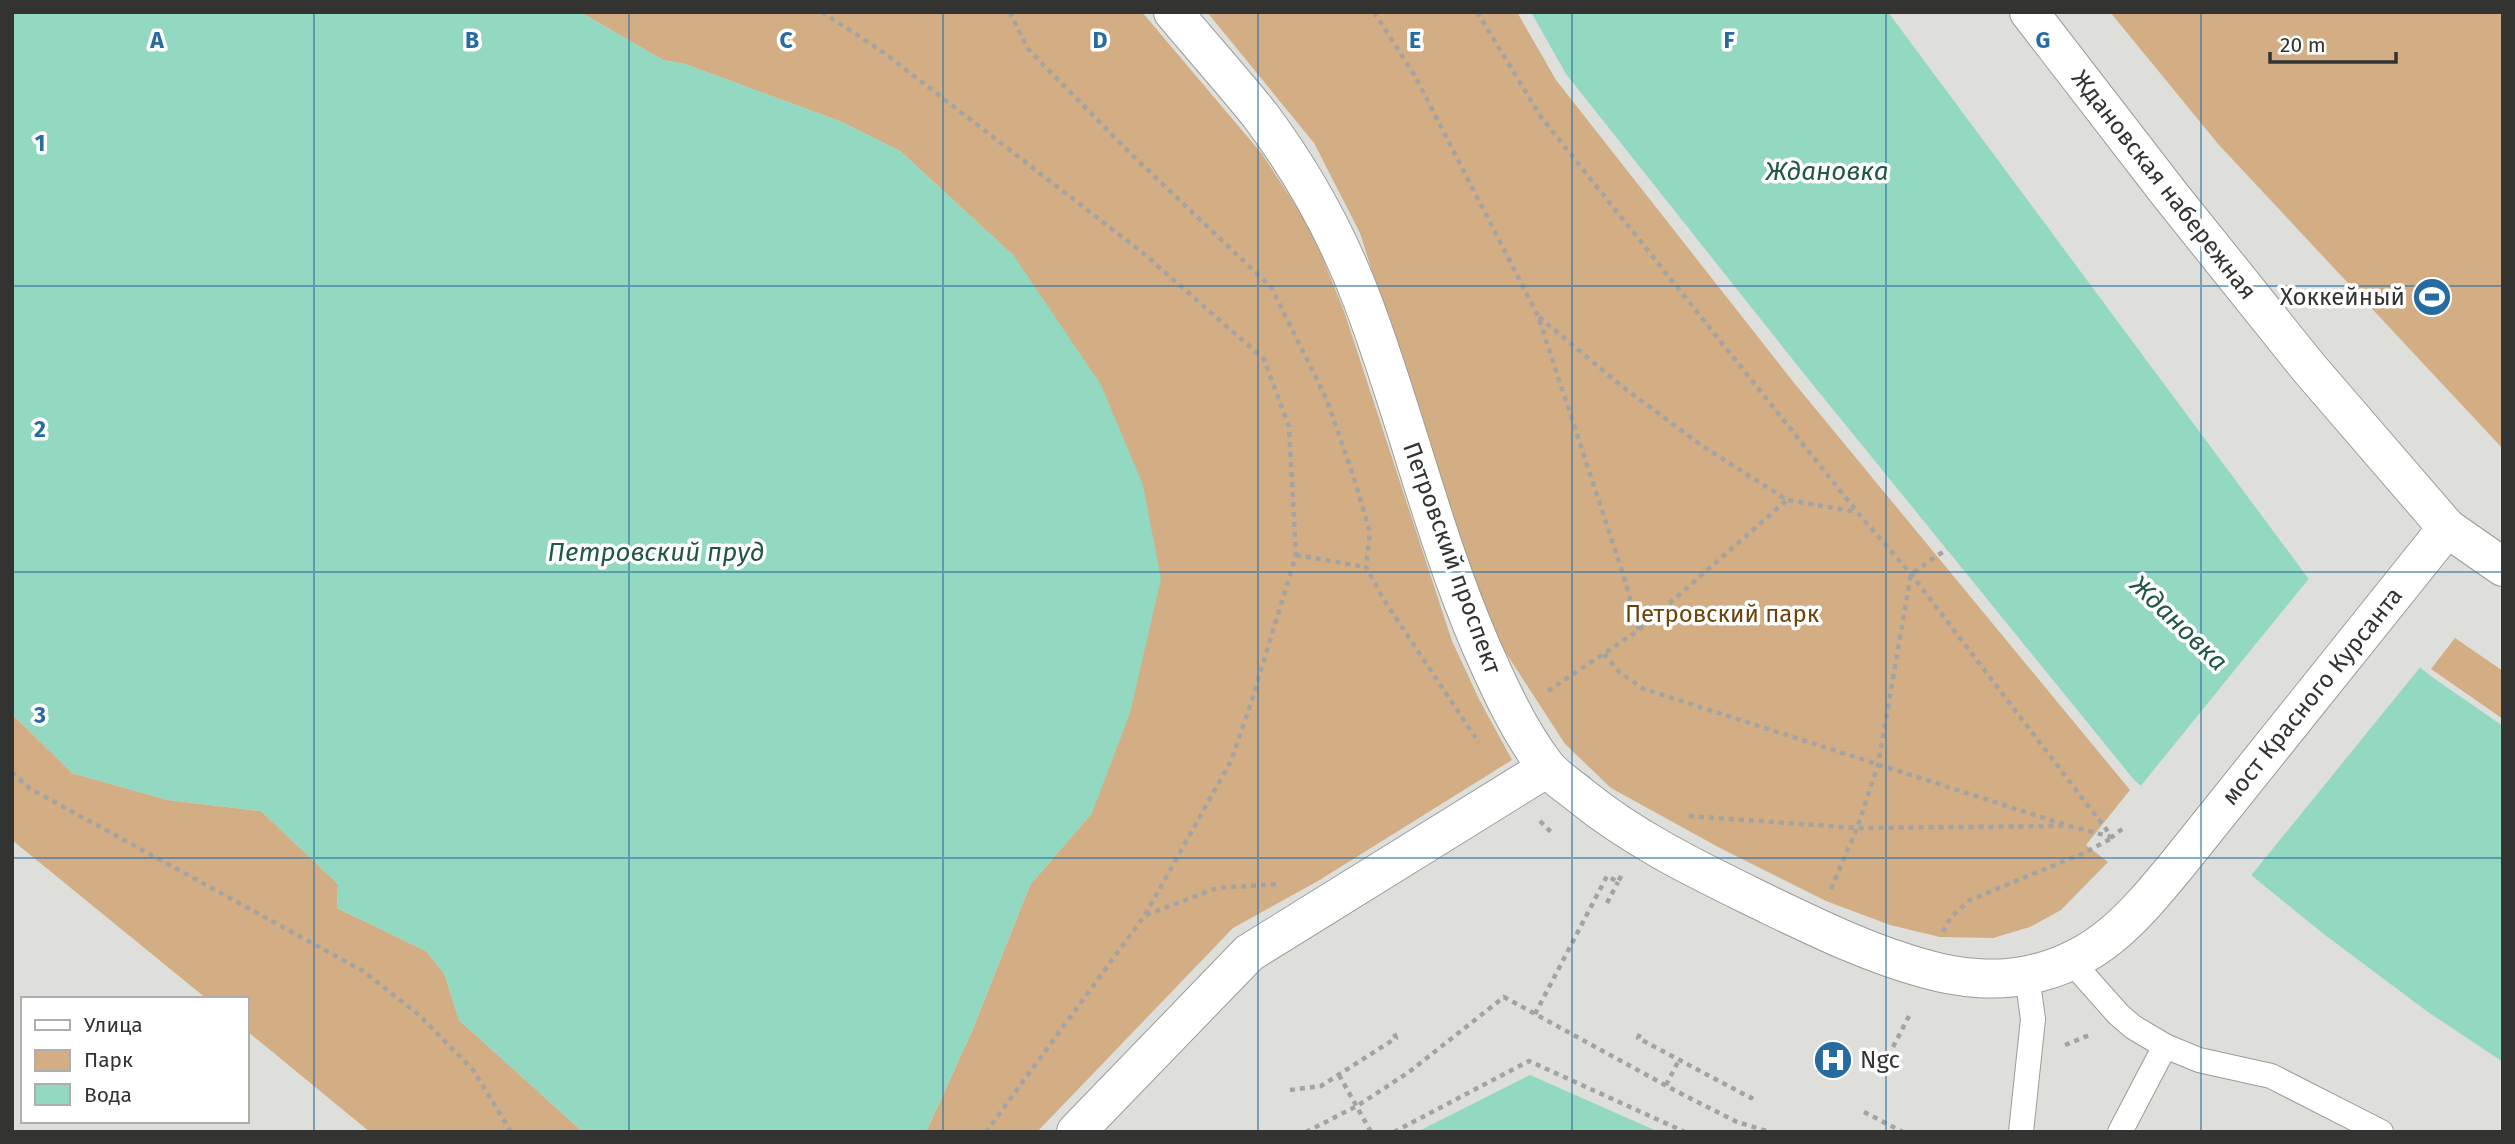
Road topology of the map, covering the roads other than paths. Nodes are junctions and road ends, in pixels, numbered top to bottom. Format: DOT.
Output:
graph roads {
  1 [pos="1173,12"];
  2 [pos="2029,12"];
  3 [pos="2447,528"];
  4 [pos="2503,567"];
  5 [pos="1547,768"];
  6 [pos="2177,865"];
  7 [pos="2071,961"];
  8 [pos="2027,976"];
  9 [pos="2165,1046"];
  10 [pos="1076,1132"];
  11 [pos="2021,1132"];
  12 [pos="2120,1132"];
  13 [pos="2381,1132"];
  1 -- 5 [label="street, Петровский проспект"];
  2 -- 3 [label="street, Ждановская набережная"];
  3 -- 4 [label="street, Ждановская набережная"];
  3 -- 6 [label="street, мост Красного Курсанта"];
  5 -- 8 [label="street, Петровский проспект"];
  5 -- 10 [label="street"];
  6 -- 7 [label="street, Петровский проспект"];
  7 -- 8 [label="street, Петровский проспект"];
  7 -- 9 [label="lane"];
  8 -- 11 [label="lane"];
  9 -- 12 [label="lane"];
  9 -- 13 [label="lane"];
}
